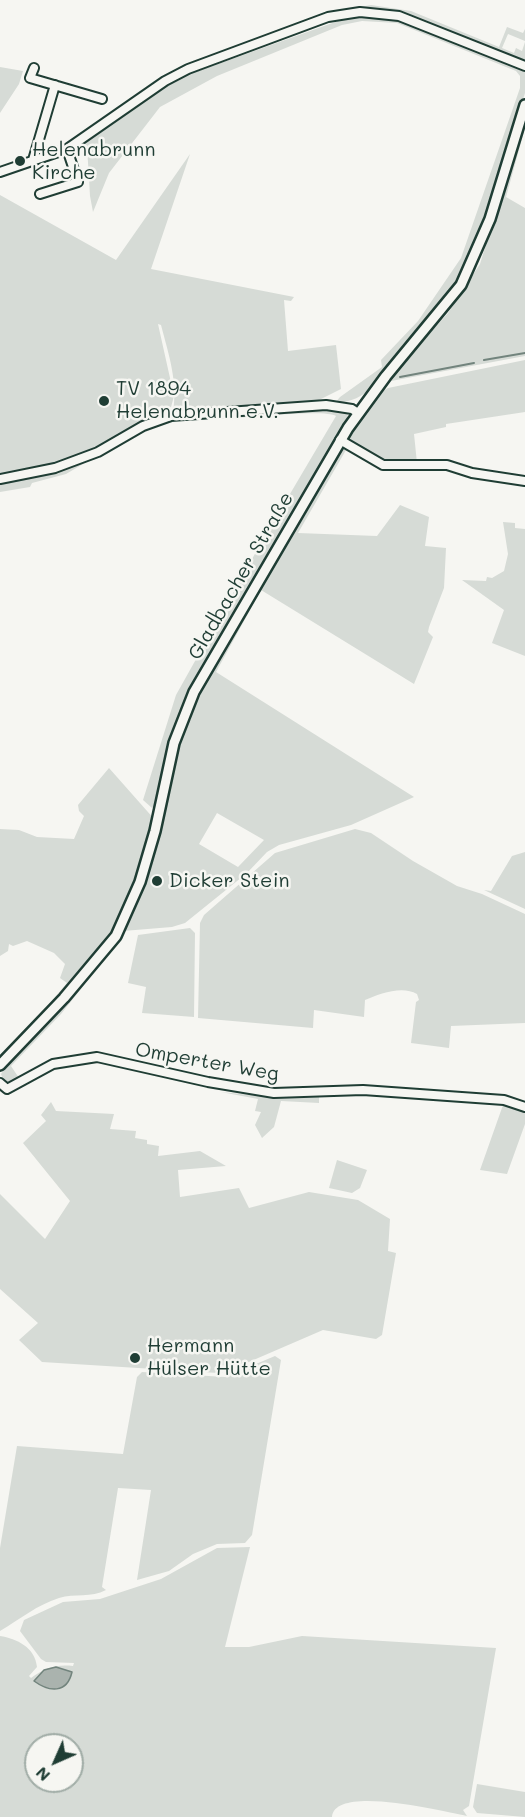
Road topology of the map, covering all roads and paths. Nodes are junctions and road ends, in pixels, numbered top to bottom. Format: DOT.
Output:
graph roads {
  1 [pos="525,66"];
  2 [pos="34,68"];
  3 [pos="55,85"];
  4 [pos="102,99"];
  5 [pos="525,105"];
  6 [pos="67,149"];
  7 [pos="33,160"];
  8 [pos="0,172"];
  9 [pos="40,194"];
  10 [pos="358,413"];
  11 [pos="340,441"];
  12 [pos="0,479"];
  13 [pos="525,481"];
  14 [pos="0,1065"];
  15 [pos="0,1083"];
  16 [pos="525,1107"];
  1 -- 6 [label="street"];
  2 -- 3 [label="street"];
  3 -- 4 [label="street"];
  3 -- 7 [label="street"];
  5 -- 10 [label="main road, Gladbacher Straße"];
  6 -- 7 [label="street"];
  6 -- 9 [label="street"];
  7 -- 8 [label="street"];
  10 -- 11 [label="main road, Gladbacher Straße"];
  10 -- 12 [label="street"];
  11 -- 13 [label="street"];
  11 -- 14 [label="main road, Gladbacher Straße"];
  15 -- 16 [label="street, Omperter Weg"];
}
